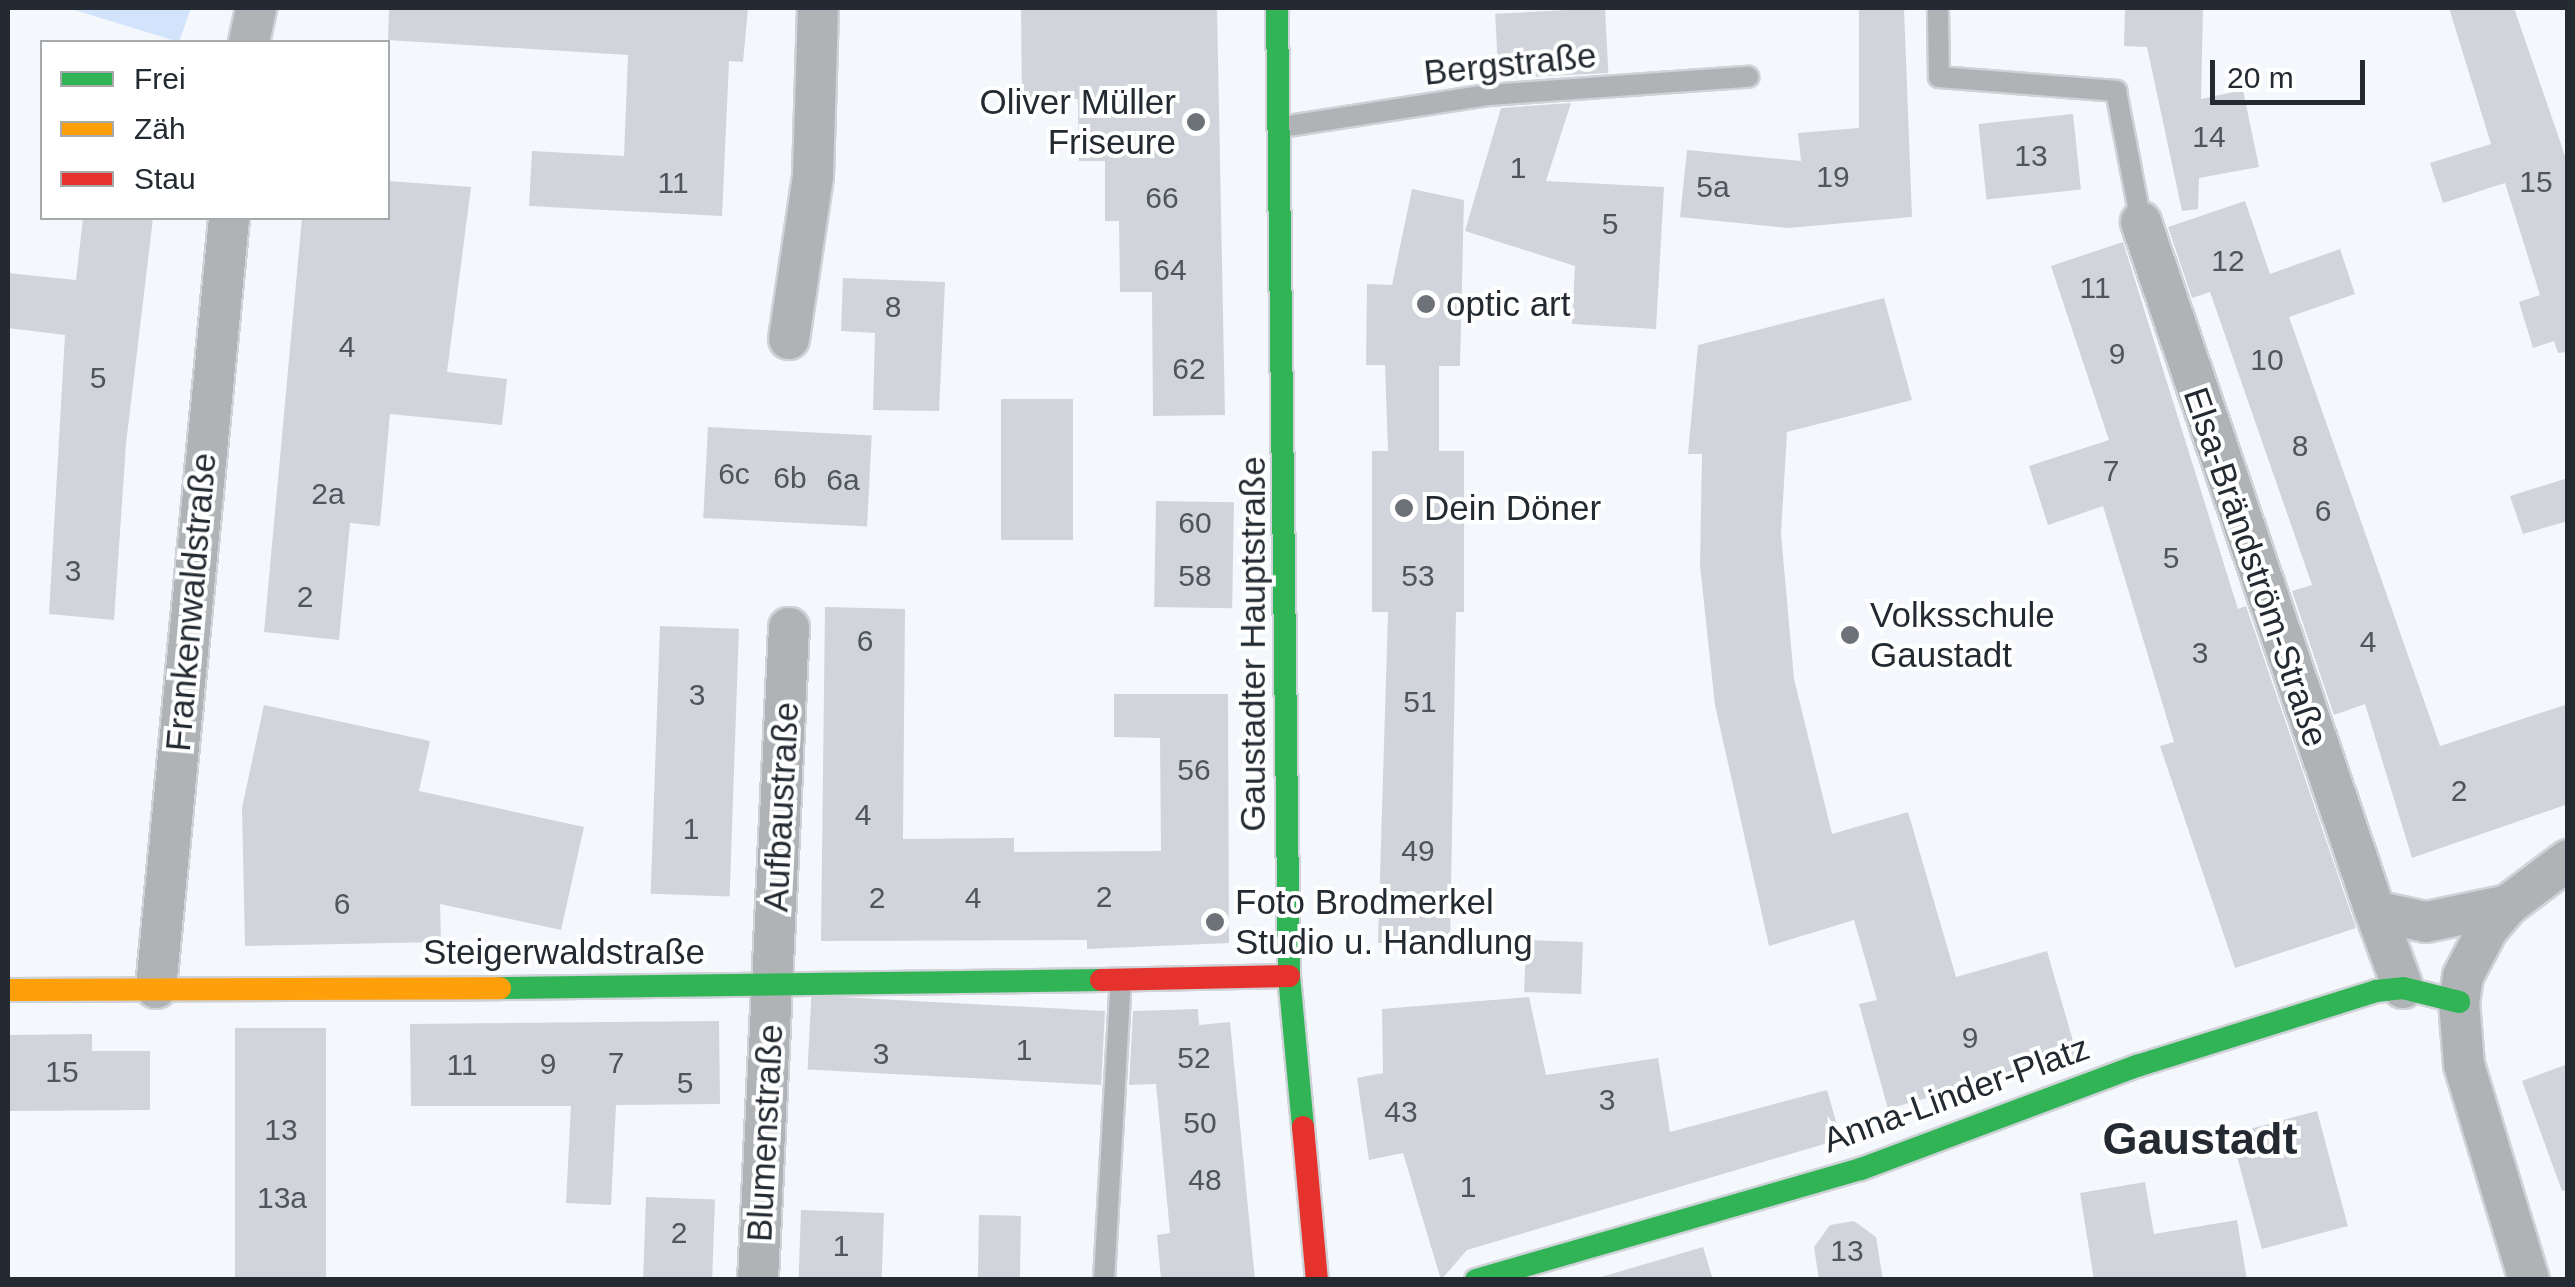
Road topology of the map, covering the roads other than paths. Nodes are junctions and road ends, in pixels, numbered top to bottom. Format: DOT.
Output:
graph roads {
  1 [pos="256,8"];
  2 [pos="818,8"];
  3 [pos="1277,8"];
  4 [pos="1938,8"];
  5 [pos="249,40"];
  6 [pos="1748,78"];
  7 [pos="1279,128"];
  8 [pos="228,220"];
  9 [pos="2140,222"];
  10 [pos="788,338"];
  11 [pos="789,628"];
  12 [pos="2568,860"];
  13 [pos="2508,905"];
  14 [pos="2375,910"];
  15 [pos="1289,976"];
  16 [pos="1121,978"];
  17 [pos="772,987"];
  18 [pos="156,988"];
  19 [pos="2403,988"];
  20 [pos="8,990"];
  21 [pos="2459,1002"];
  22 [pos="758,1280"];
  23 [pos="1104,1280"];
  24 [pos="1317,1280"];
  25 [pos="1476,1280"];
  26 [pos="2528,1280"];
  1 -- 5 [label="street"];
  2 -- 10 [label="street"];
  3 -- 7 [label="street, Gaustadter Hauptstraße"];
  4 -- 9 [label="lane"];
  6 -- 7 [label="lane, Bergstraße"];
  7 -- 15 [label="street, Gaustadter Hauptstraße"];
  8 -- 18 [label="street, Frankenwaldstraße"];
  9 -- 14 [label="street, Elsa-Brändström-Straße"];
  11 -- 17 [label="street, Aufbaustraße"];
  12 -- 13 [label="street"];
  13 -- 14 [label="street"];
  13 -- 21 [label="street"];
  14 -- 19 [label="street, Elsa-Brändström-Straße"];
  15 -- 16 [label="street, Steigerwaldstraße"];
  15 -- 24 [label="street, Gaustadter Hauptstraße"];
  16 -- 17 [label="street, Steigerwaldstraße"];
  16 -- 23 [label="lane"];
  17 -- 18 [label="street, Steigerwaldstraße"];
  17 -- 22 [label="street, Blumenstraße"];
  18 -- 20 [label="street, Steigerwaldstraße"];
  19 -- 21 [label="street"];
  19 -- 25 [label="street, Anna-Linder-Platz"];
  21 -- 26 [label="street"];
}
